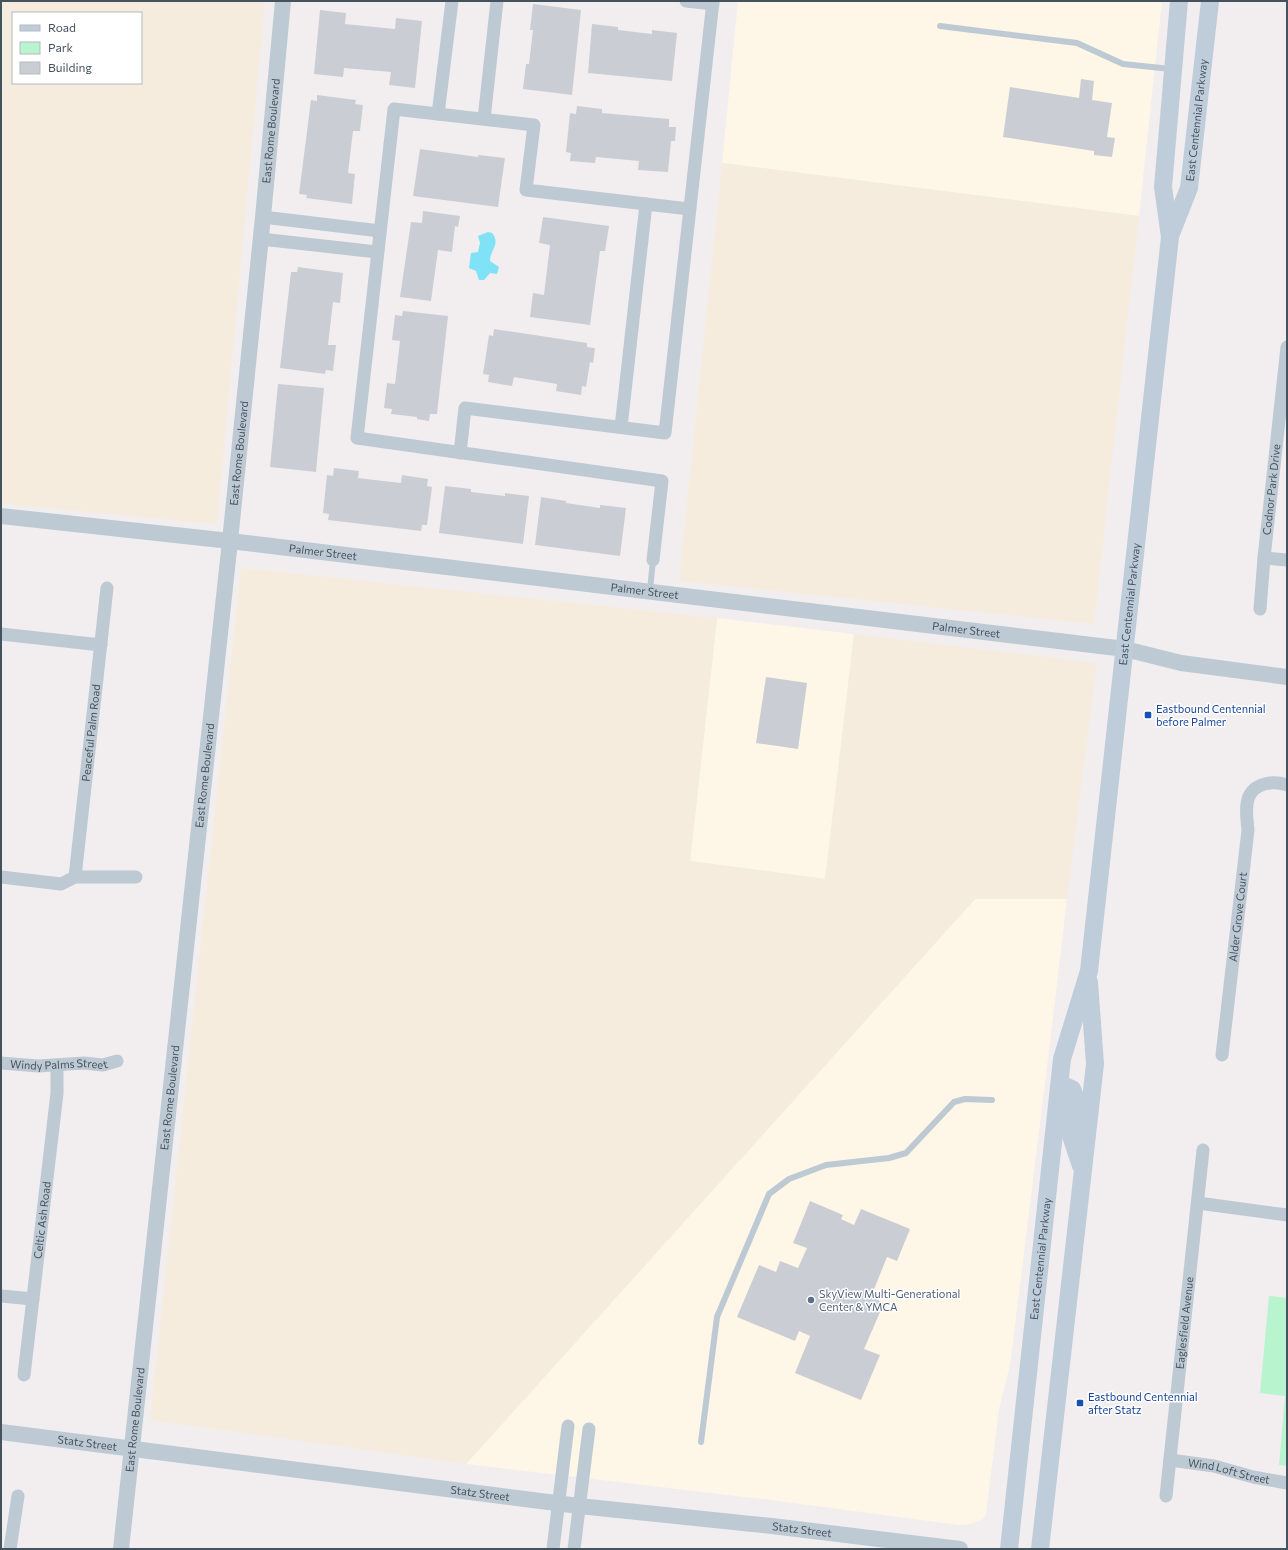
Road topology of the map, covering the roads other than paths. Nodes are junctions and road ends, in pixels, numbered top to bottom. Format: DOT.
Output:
graph roads {
  1 [pos="283,1"];
  2 [pos="452,1"];
  3 [pos="497,1"];
  4 [pos="686,1"];
  5 [pos="1179,1"];
  6 [pos="1210,1"];
  7 [pos="713,2"];
  8 [pos="940,26"];
  9 [pos="1173,69"];
  10 [pos="438,114"];
  11 [pos="484,119"];
  12 [pos="646,204"];
  13 [pos="689,209"];
  14 [pos="263,217"];
  15 [pos="380,231"];
  16 [pos="1170,237"];
  17 [pos="260,239"];
  18 [pos="377,252"];
  19 [pos="1287,347"];
  20 [pos="1285,383"];
  21 [pos="621,428"];
  22 [pos="460,453"];
  23 [pos="1,516"];
  24 [pos="230,541"];
  25 [pos="1264,558"];
  26 [pos="653,560"];
  27 [pos="1287,560"];
  28 [pos="107,588"];
  29 [pos="650,591"];
  30 [pos="1260,610"];
  31 [pos="1,634"];
  32 [pos="100,645"];
  33 [pos="1125,648"];
  34 [pos="1287,677"];
  35 [pos="1287,785"];
  36 [pos="1,877"];
  37 [pos="75,877"];
  38 [pos="136,877"];
  39 [pos="1089,972"];
  40 [pos="1222,1055"];
  41 [pos="117,1061"];
  42 [pos="1,1063"];
  43 [pos="56,1065"];
  44 [pos="1060,1084"];
  45 [pos="992,1100"];
  46 [pos="1203,1150"];
  47 [pos="1083,1170"];
  48 [pos="1198,1203"];
  49 [pos="1287,1215"];
  50 [pos="1,1296"];
  51 [pos="33,1299"];
  52 [pos="24,1374"];
  53 [pos="568,1426"];
  54 [pos="589,1429"];
  55 [pos="1,1432"];
  56 [pos="701,1442"];
  57 [pos="132,1448"];
  58 [pos="1170,1460"];
  59 [pos="1287,1483"];
  60 [pos="18,1496"];
  61 [pos="1166,1496"];
  62 [pos="558,1503"];
  63 [pos="579,1506"];
  64 [pos="7,1545"];
  65 [pos="122,1549"];
  66 [pos="553,1549"];
  67 [pos="574,1549"];
  68 [pos="960,1549"];
  69 [pos="1009,1549"];
  70 [pos="1040,1549"];
  1 -- 14 [label="street, East Rome Boulevard"];
  2 -- 10 [label="street"];
  3 -- 11 [label="street"];
  4 -- 7 [label="street"];
  5 -- 9 [label="main road, East Centennial Parkway"];
  6 -- 16 [label="main road, East Centennial Parkway"];
  7 -- 13 [label="street"];
  8 -- 9 [label="lane"];
  9 -- 16 [label="main road, East Centennial Parkway"];
  10 -- 11 [label="street"];
  10 -- 15 [label="street"];
  11 -- 12 [label="street"];
  12 -- 13 [label="street"];
  12 -- 21 [label="street"];
  13 -- 21 [label="street"];
  14 -- 15 [label="street"];
  14 -- 17 [label="street, East Rome Boulevard"];
  15 -- 18 [label="street"];
  16 -- 33 [label="main road, East Centennial Parkway"];
  17 -- 18 [label="street"];
  17 -- 24 [label="street, East Rome Boulevard"];
  18 -- 22 [label="street"];
  19 -- 20 [label="street, Codnor Park Drive"];
  20 -- 25 [label="street, Codnor Park Drive"];
  21 -- 22 [label="street"];
  22 -- 26 [label="street"];
  23 -- 24 [label="street, Palmer Street"];
  24 -- 29 [label="street, Palmer Street"];
  24 -- 57 [label="street, East Rome Boulevard"];
  25 -- 27 [label="street"];
  25 -- 30 [label="street, Codnor Park Drive"];
  26 -- 29 [label="lane"];
  28 -- 32 [label="street, Peaceful Palm Road"];
  29 -- 33 [label="street, Palmer Street"];
  31 -- 32 [label="street"];
  32 -- 37 [label="street, Peaceful Palm Road"];
  33 -- 34 [label="street, Palmer Street"];
  33 -- 39 [label="main road, East Centennial Parkway"];
  35 -- 40 [label="street, Alder Grove Court"];
  36 -- 37 [label="street"];
  37 -- 38 [label="street"];
  39 -- 44 [label="main road, East Centennial Parkway"];
  39 -- 47 [label="main road, East Centennial Parkway"];
  41 -- 43 [label="street, Windy Palms Street"];
  42 -- 43 [label="street, Windy Palms Street"];
  43 -- 51 [label="street, Celtic Ash Road"];
  44 -- 47 [label="main road"];
  44 -- 69 [label="main road, East Centennial Parkway"];
  45 -- 56 [label="lane"];
  46 -- 48 [label="street, Eaglesfield Avenue"];
  47 -- 70 [label="main road, East Centennial Parkway"];
  48 -- 49 [label="street"];
  48 -- 58 [label="street, Eaglesfield Avenue"];
  50 -- 51 [label="street"];
  51 -- 52 [label="street, Celtic Ash Road"];
  53 -- 62 [label="street"];
  54 -- 63 [label="street"];
  55 -- 57 [label="street, Statz Street"];
  57 -- 62 [label="street, Statz Street"];
  57 -- 65 [label="street, East Rome Boulevard"];
  58 -- 59 [label="street, Wind Loft Street"];
  58 -- 61 [label="street, Eaglesfield Avenue"];
  60 -- 64 [label="street"];
  62 -- 63 [label="street, Statz Street"];
  62 -- 66 [label="street"];
  63 -- 67 [label="street"];
  63 -- 68 [label="street, Statz Street"];
}
